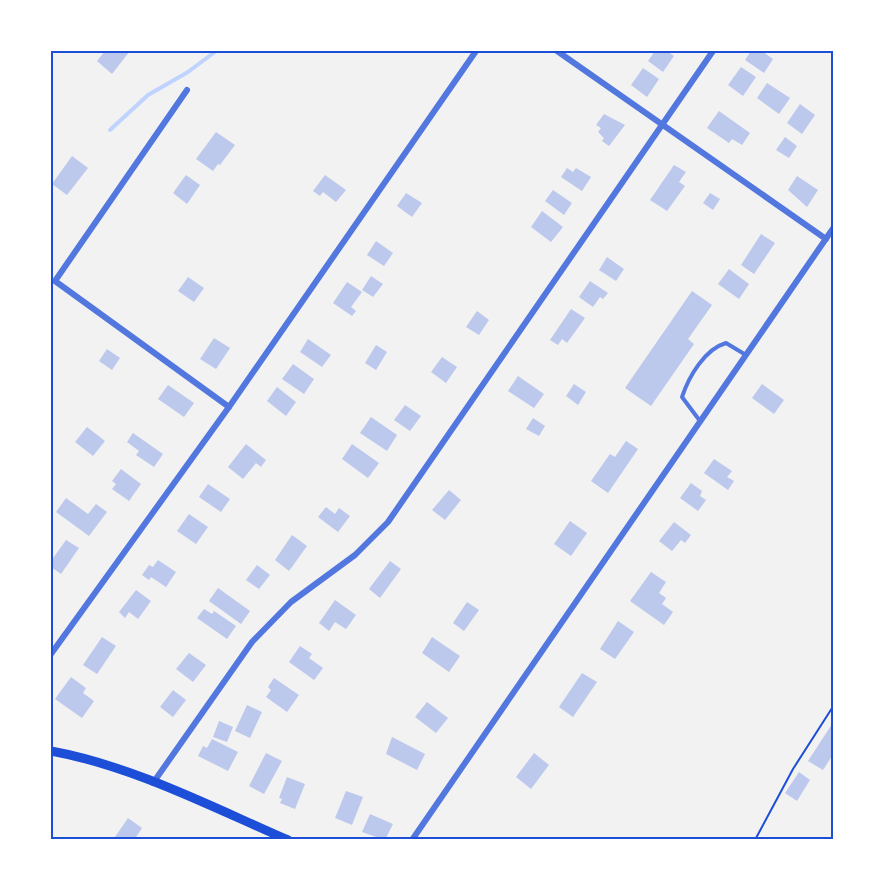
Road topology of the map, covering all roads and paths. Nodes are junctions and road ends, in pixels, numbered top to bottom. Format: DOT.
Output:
graph roads {
  1 [pos="476,51"];
  2 [pos="557,51"];
  3 [pos="713,51"];
  4 [pos="187,90"];
  5 [pos="662,124"];
  6 [pos="834,227"];
  7 [pos="826,239"];
  8 [pos="746,355"];
  9 [pos="229,407"];
  10 [pos="700,422"];
  11 [pos="51,654"];
  12 [pos="834,705"];
  13 [pos="51,751"];
  14 [pos="153,783"];
  15 [pos="288,840"];
  16 [pos="412,840"];
  17 [pos="755,840"];
  1 -- 9 [label="street"];
  2 -- 5 [label="street"];
  3 -- 5 [label="street"];
  4 -- 9 [label="street"];
  5 -- 7 [label="street"];
  5 -- 14 [label="street"];
  6 -- 7 [label="street"];
  7 -- 8 [label="street"];
  8 -- 10 [label="street"];
  8 -- 10 [label="lane"];
  9 -- 11 [label="street"];
  10 -- 16 [label="street"];
  12 -- 17 [label="path"];
  13 -- 14 [label="main road"];
  14 -- 15 [label="main road"];
}
